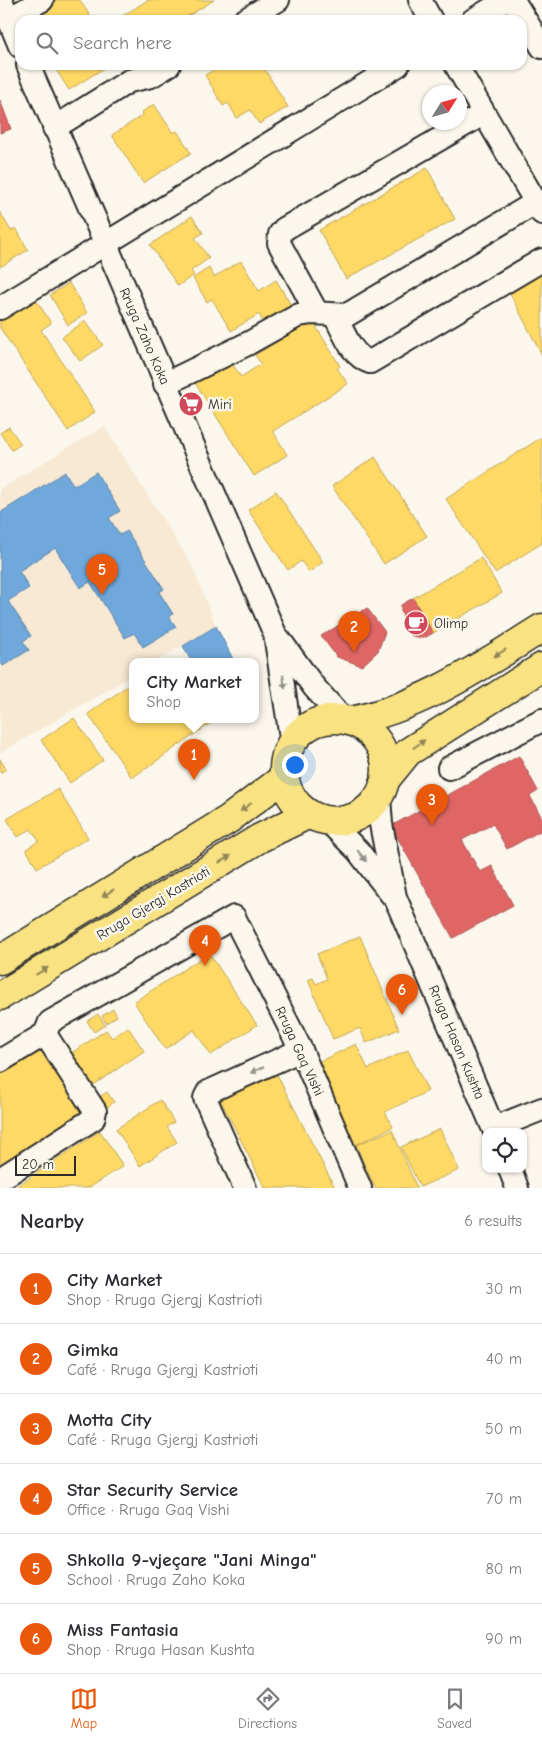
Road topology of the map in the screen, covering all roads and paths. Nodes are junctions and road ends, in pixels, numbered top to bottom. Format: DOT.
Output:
graph roads {
  1 [pos="42,0"];
  2 [pos="278,0"];
  3 [pos="420,0"];
  4 [pos="506,0"];
  5 [pos="513,0"];
  6 [pos="5,10"];
  7 [pos="253,15"];
  8 [pos="428,15"];
  9 [pos="481,15"];
  10 [pos="522,15"];
  11 [pos="527,23"];
  12 [pos="15,34"];
  13 [pos="542,47"];
  14 [pos="30,70"];
  15 [pos="161,70"];
  16 [pos="390,70"];
  17 [pos="459,70"];
  18 [pos="483,114"];
  19 [pos="54,128"];
  20 [pos="539,208"];
  21 [pos="104,244"];
  22 [pos="542,260"];
  23 [pos="0,308"];
  24 [pos="326,315"];
  25 [pos="165,384"];
  26 [pos="542,628"];
  27 [pos="275,634"];
  28 [pos="542,667"];
  29 [pos="347,720"];
  30 [pos="542,720"];
  31 [pos="292,744"];
  32 [pos="449,768"];
  33 [pos="285,777"];
  34 [pos="383,788"];
  35 [pos="318,818"];
  36 [pos="395,897"];
  37 [pos="0,960"];
  38 [pos="0,996"];
  39 [pos="45,1034"];
  40 [pos="301,1050"];
  41 [pos="0,1061"];
  42 [pos="542,1109"];
  43 [pos="493,1128"];
  44 [pos="499,1128"];
  45 [pos="512,1173"];
  46 [pos="0,1179"];
  47 [pos="245,1188"];
  48 [pos="360,1188"];
  49 [pos="518,1188"];
  1 -- 6 [label="street"];
  2 -- 7 [label="street"];
  3 -- 8 [label="street"];
  4 -- 9 [label="street"];
  5 -- 10 [label="street"];
  6 -- 12 [label="street"];
  11 -- 13 [label="street"];
  14 -- 19 [label="street, Rruga Zaho Koka"];
  15 -- 19 [label="street"];
  16 -- 21 [label="street"];
  17 -- 18 [label="street"];
  18 -- 20 [label="street"];
  18 -- 24 [label="street"];
  19 -- 21 [label="street, Rruga Zaho Koka"];
  20 -- 24 [label="street"];
  21 -- 23 [label="street"];
  21 -- 25 [label="street, Rruga Zaho Koka"];
  22 -- 24 [label="street"];
  24 -- 25 [label="street"];
  25 -- 27 [label="street, Rruga Zaho Koka"];
  26 -- 29 [label="main road, one-way"];
  27 -- 29 [label="street"];
  27 -- 31 [label="street, one-way"];
  34 -- 28 [label="main road, one-way"];
  29 -- 31 [label="main road"];
  29 -- 34 [label="main road"];
  30 -- 32 [label="street"];
  31 -- 33 [label="main road"];
  33 -- 35 [label="main road"];
  33 -- 37 [label="main road, one-way"];
  34 -- 35 [label="main road"];
  34 -- 36 [label="street"];
  35 -- 36 [label="street, one-way"];
  38 -- 35 [label="main road, Rruga Gjergj Kastrioti, one-way"];
  36 -- 43 [label="street, Rruga Hasan Kushta"];
  39 -- 40 [label="street, Rruga Gaq Vishi"];
  39 -- 41 [label="street"];
  39 -- 46 [label="street"];
  40 -- 47 [label="street, one-way"];
  40 -- 48 [label="street, Rruga Gaq Vishi"];
  42 -- 44 [label="street"];
  45 -- 49 [label="street"];
}
